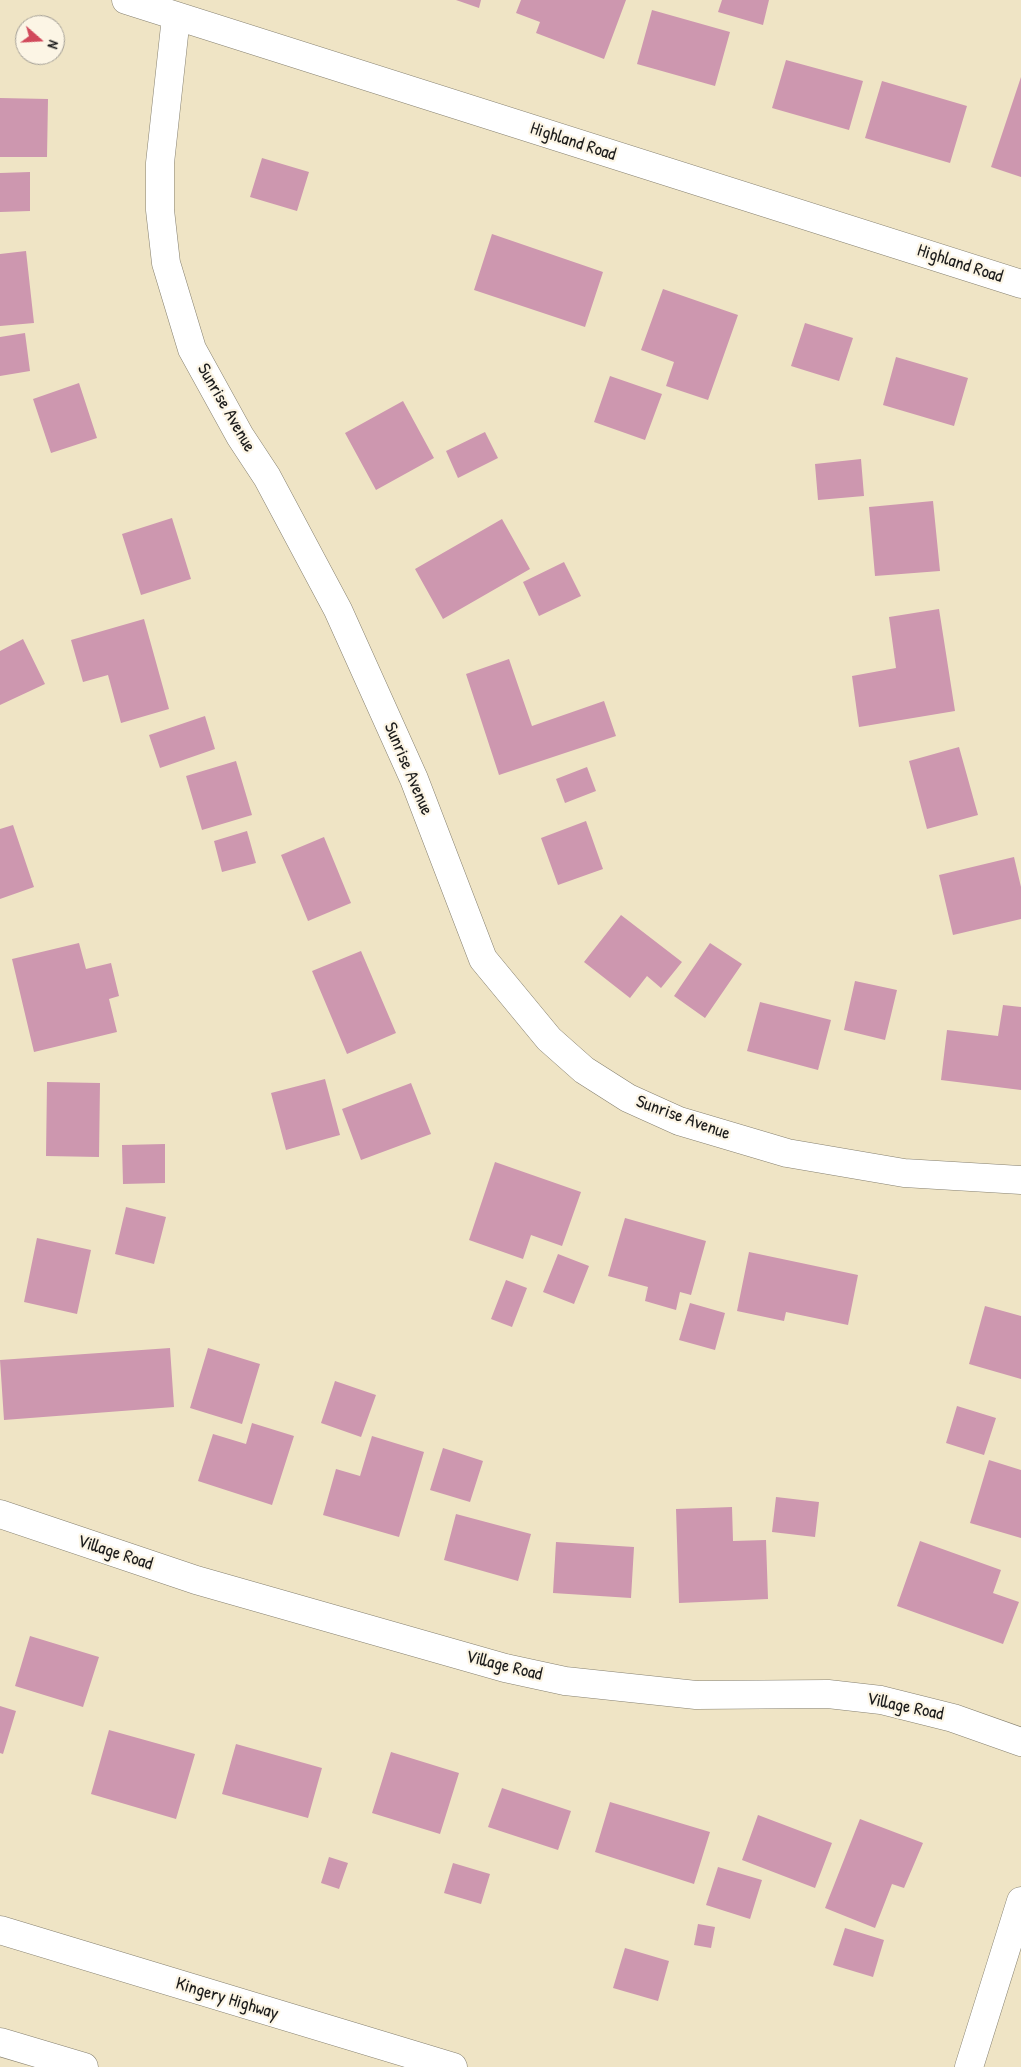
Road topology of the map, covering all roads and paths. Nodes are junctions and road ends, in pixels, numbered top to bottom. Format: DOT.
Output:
graph roads {
  1 [pos="126,0"];
  2 [pos="176,17"];
  3 [pos="1021,284"];
  4 [pos="1021,1180"];
  5 [pos="0,1514"];
  6 [pos="1021,1742"];
  7 [pos="1021,1901"];
  8 [pos="0,1930"];
  9 [pos="0,2042"];
  10 [pos="84,2067"];
  11 [pos="453,2067"];
  12 [pos="968,2067"];
  1 -- 2 [label="street, Highland Road"];
  2 -- 3 [label="street, Highland Road"];
  2 -- 4 [label="street, Sunrise Avenue"];
  5 -- 6 [label="street, Village Road"];
  7 -- 12 [label="street"];
  8 -- 11 [label="street, Kingery Highway"];
  9 -- 10 [label="street"];
}
